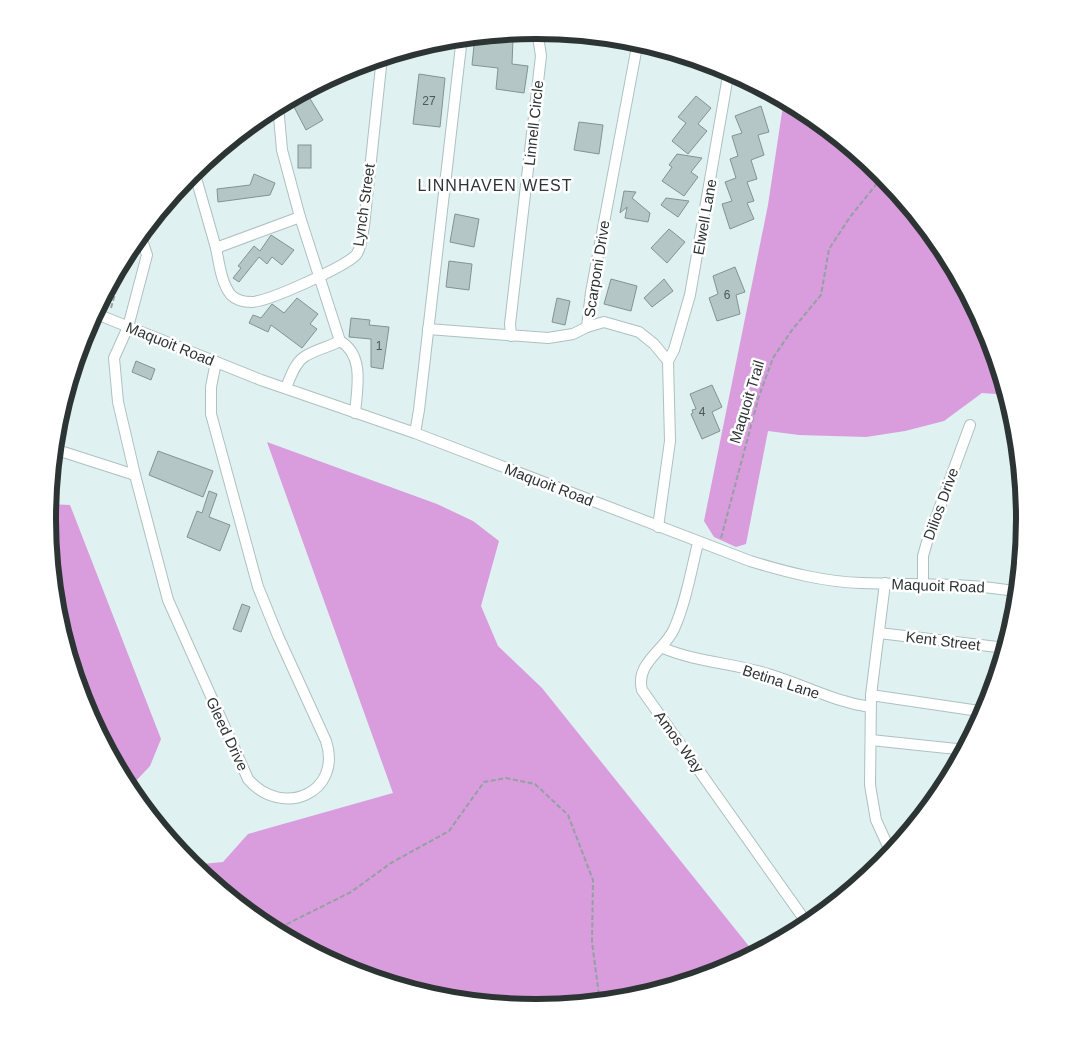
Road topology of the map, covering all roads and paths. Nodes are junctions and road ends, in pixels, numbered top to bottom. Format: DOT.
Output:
graph roads {
  1 [pos="538,39"];
  2 [pos="461,45"];
  3 [pos="636,49"];
  4 [pos="381,64"];
  5 [pos="728,78"];
  6 [pos="279,114"];
  7 [pos="197,180"];
  8 [pos="877,181"];
  9 [pos="300,217"];
  10 [pos="143,243"];
  11 [pos="216,248"];
  12 [pos="320,275"];
  13 [pos="118,283"];
  14 [pos="111,308"];
  15 [pos="101,317"];
  16 [pos="128,327"];
  17 [pos="587,327"];
  18 [pos="428,328"];
  19 [pos="511,336"];
  20 [pos="340,341"];
  21 [pos="668,361"];
  22 [pos="216,362"];
  23 [pos="286,387"];
  24 [pos="355,412"];
  25 [pos="970,425"];
  26 [pos="414,433"];
  27 [pos="61,451"];
  28 [pos="135,475"];
  29 [pos="658,527"];
  30 [pos="698,543"];
  31 [pos="719,550"];
  32 [pos="885,583"];
  33 [pos="923,584"];
  34 [pos="1012,591"];
  35 [pos="879,633"];
  36 [pos="1000,647"];
  37 [pos="662,648"];
  38 [pos="871,695"];
  39 [pos="870,707"];
  40 [pos="978,711"];
  41 [pos="871,740"];
  42 [pos="959,749"];
  43 [pos="888,846"];
  44 [pos="804,919"];
  45 [pos="281,927"];
  46 [pos="599,996"];
  1 -- 19 [label="street, Linnell Circle"];
  2 -- 18 [label="street"];
  3 -- 17 [label="street, Scarponi Drive"];
  4 -- 12 [label="street, Lynch Street"];
  5 -- 21 [label="street, Elwell Lane"];
  6 -- 9 [label="street"];
  7 -- 11 [label="street"];
  8 -- 31 [label="path, Maquoit Trail"];
  9 -- 11 [label="street"];
  9 -- 12 [label="street"];
  10 -- 16 [label="street, Gleed Drive"];
  11 -- 12 [label="street, Lynch Street"];
  12 -- 20 [label="street"];
  13 -- 14 [label="path"];
  15 -- 16 [label="street, Maquoit Road"];
  16 -- 22 [label="street, Maquoit Road"];
  16 -- 28 [label="street, Gleed Drive"];
  17 -- 19 [label="street"];
  17 -- 21 [label="street, Scarponi Drive"];
  18 -- 19 [label="street"];
  18 -- 26 [label="street"];
  20 -- 23 [label="street"];
  20 -- 24 [label="street"];
  21 -- 29 [label="street"];
  22 -- 23 [label="street, Maquoit Road"];
  22 -- 28 [label="street, Gleed Drive"];
  23 -- 24 [label="street, Maquoit Road"];
  24 -- 26 [label="street, Maquoit Road"];
  25 -- 33 [label="street, Dilios Drive"];
  26 -- 29 [label="street, Maquoit Road"];
  27 -- 28 [label="street"];
  29 -- 30 [label="street, Maquoit Road"];
  30 -- 31 [label="street, Maquoit Road"];
  30 -- 37 [label="street, Amos Way"];
  31 -- 32 [label="street, Maquoit Road"];
  32 -- 33 [label="street, Maquoit Road"];
  32 -- 35 [label="street"];
  33 -- 34 [label="street, Maquoit Road"];
  35 -- 36 [label="street, Kent Street"];
  35 -- 38 [label="street"];
  37 -- 39 [label="street, Betina Lane"];
  37 -- 44 [label="street, Amos Way"];
  38 -- 39 [label="street"];
  38 -- 40 [label="street"];
  39 -- 41 [label="street"];
  41 -- 42 [label="street"];
  41 -- 43 [label="street"];
  45 -- 46 [label="path"];
}
